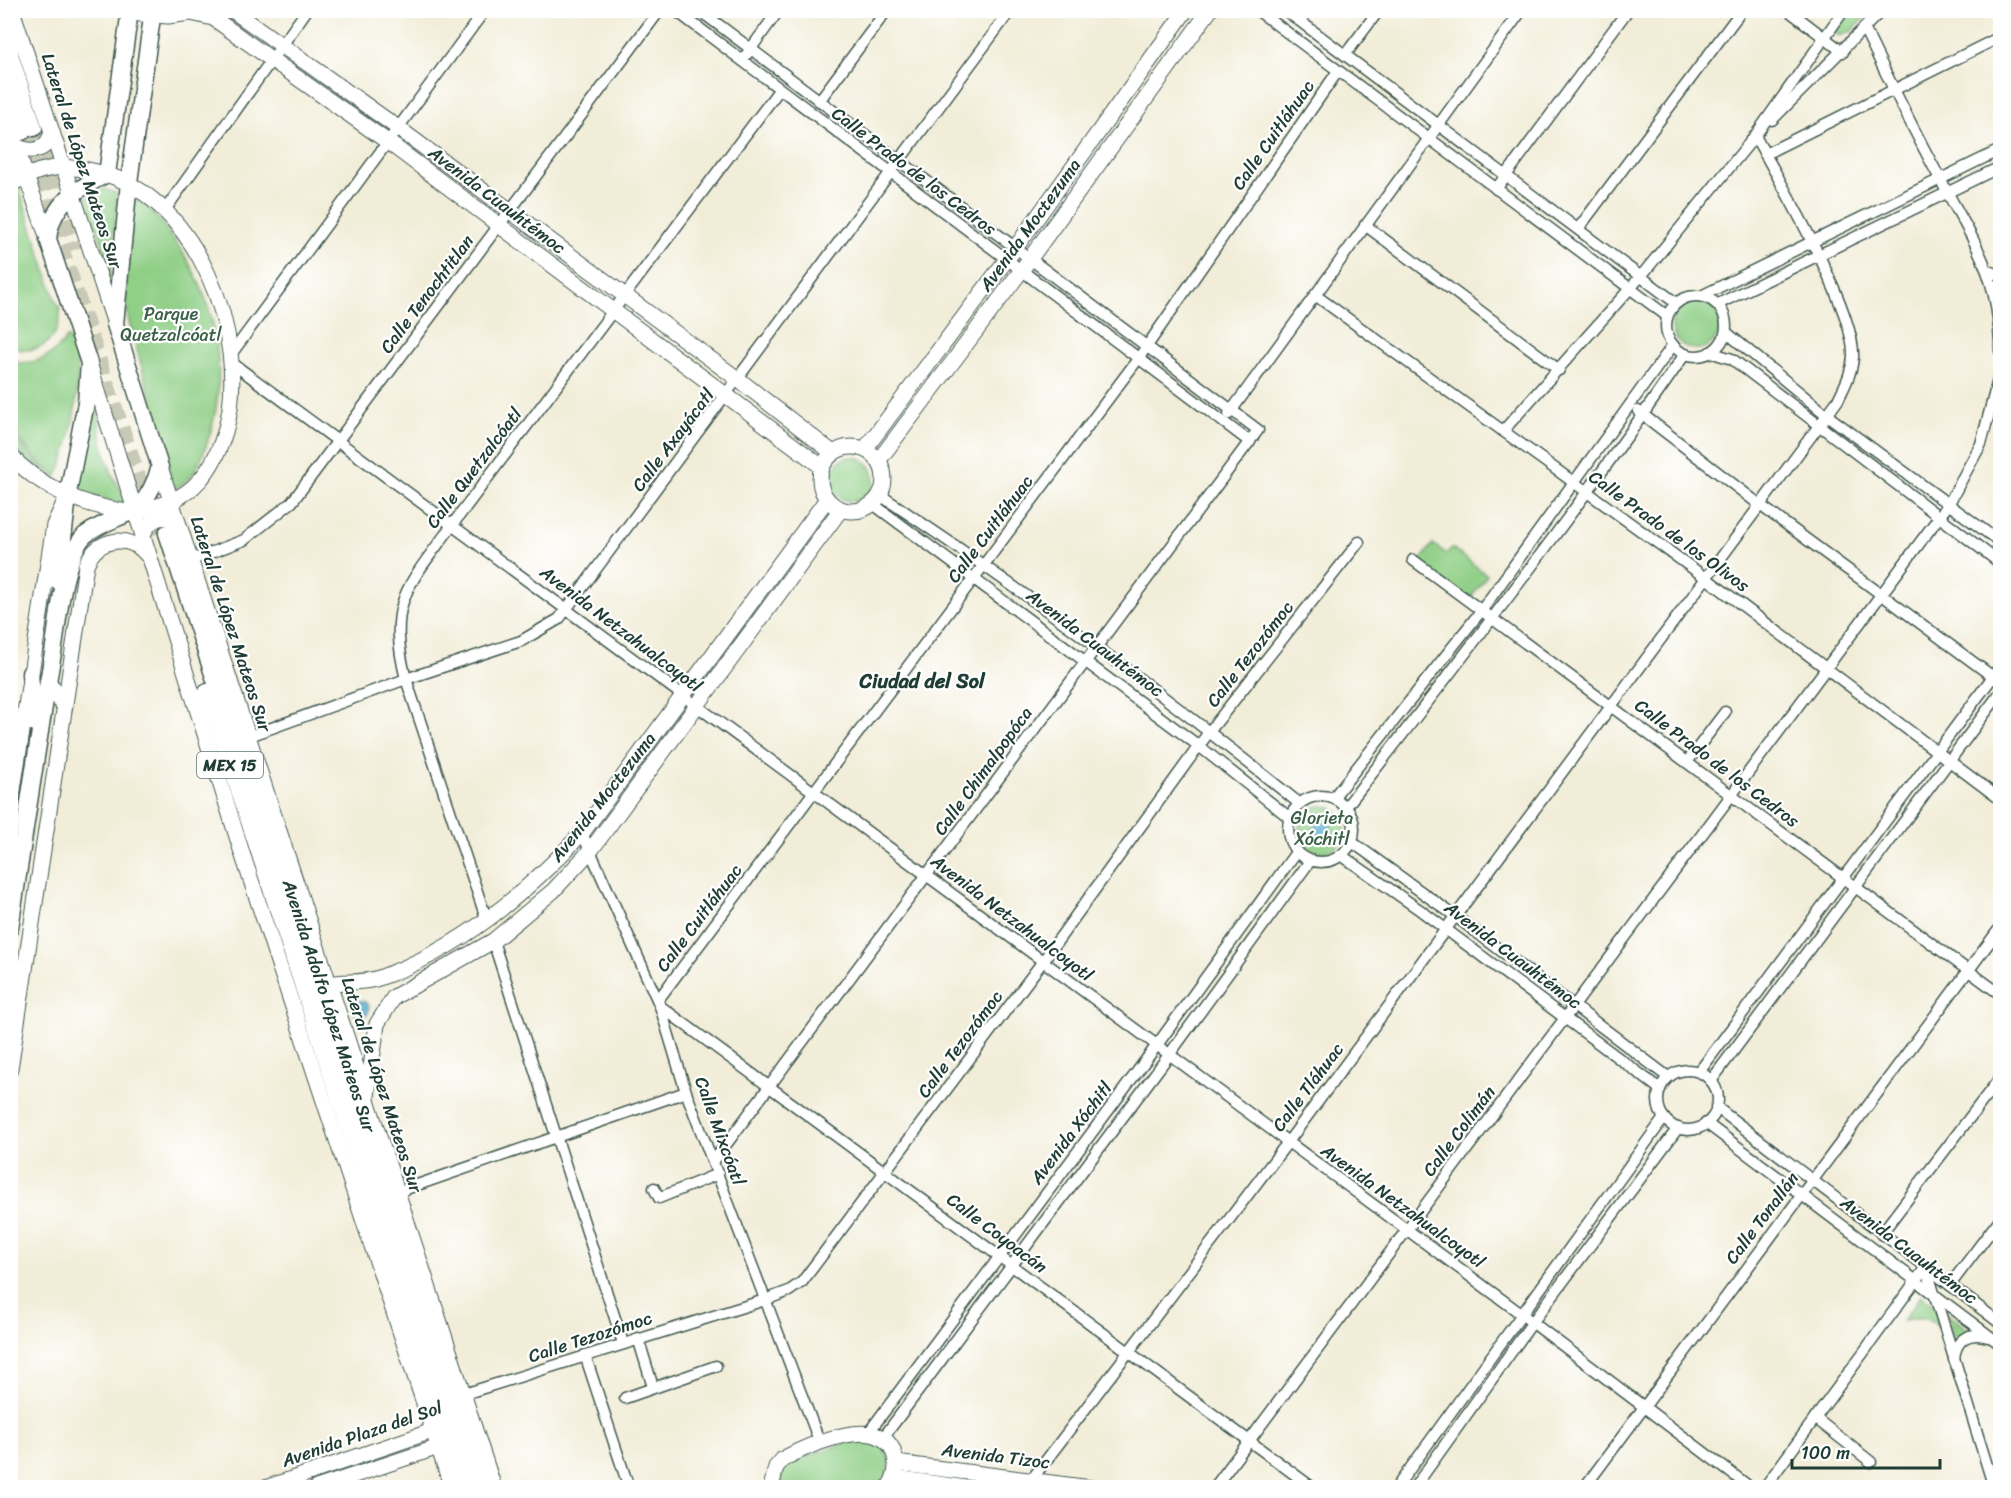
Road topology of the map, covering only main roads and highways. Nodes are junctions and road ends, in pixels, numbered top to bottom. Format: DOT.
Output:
graph roads {
  1 [pos="130,11"];
  2 [pos="152,13"];
  3 [pos="10,55"];
  4 [pos="10,95"];
  5 [pos="21,134"];
  6 [pos="161,531"];
  7 [pos="60,608"];
  8 [pos="30,673"];
  9 [pos="48,682"];
  10 [pos="64,705"];
  11 [pos="36,752"];
  12 [pos="13,894"];
  13 [pos="10,928"];
  14 [pos="452,1425"];
  15 [pos="466,1488"];
  16 [pos="479,1488"];
  1 -- 7 [label="main road, Lateral de López Mateos Sur"];
  2 -- 7 [label="main road, Lateral de López Mateos Sur"];
  3 -- 5 [label="main road"];
  4 -- 5 [label="main road"];
  6 -- 14 [label="main road, Avenida Adolfo López Mateos Sur / MEX 15"];
  7 -- 9 [label="main road"];
  8 -- 11 [label="main road"];
  9 -- 10 [label="main road"];
  9 -- 11 [label="main road"];
  11 -- 12 [label="main road"];
  12 -- 13 [label="main road"];
  14 -- 15 [label="main road, Avenida Adolfo López Mateos Sur / MEX 15"];
  14 -- 16 [label="main road, Avenida Adolfo López Mateos Sur / MEX 15"];
}
